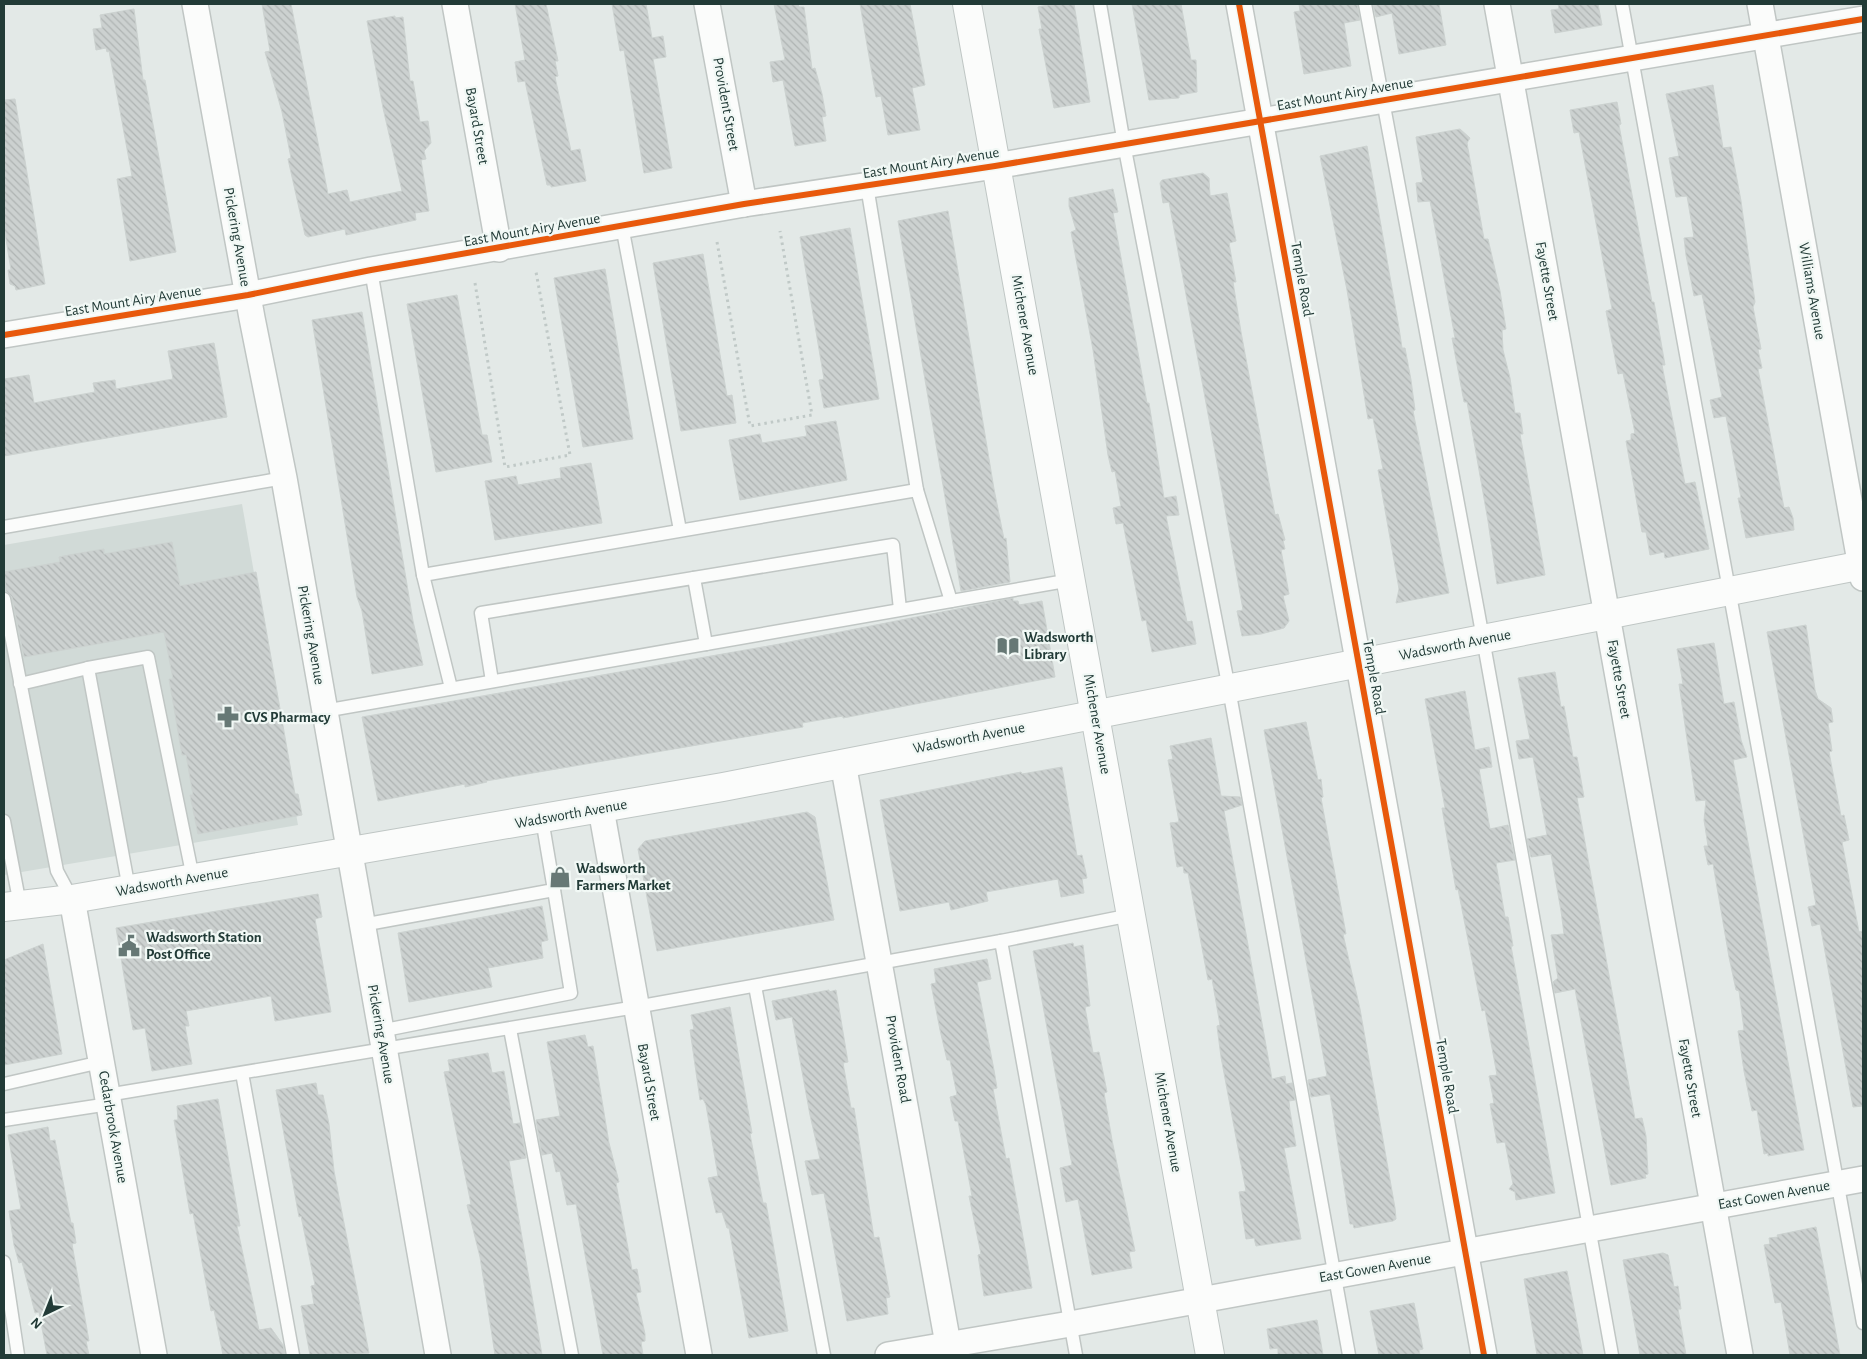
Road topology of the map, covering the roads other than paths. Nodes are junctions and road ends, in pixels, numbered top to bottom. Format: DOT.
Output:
graph roads {
  1 [pos="195,4"];
  2 [pos="455,4"];
  3 [pos="707,4"];
  4 [pos="967,4"];
  5 [pos="1100,4"];
  6 [pos="1239,4"];
  7 [pos="1365,4"];
  8 [pos="1497,4"];
  9 [pos="1622,4"];
  10 [pos="1760,4"];
  11 [pos="1863,19"];
  12 [pos="1765,35"];
  13 [pos="1632,58"];
  14 [pos="1511,79"];
  15 [pos="1382,100"];
  16 [pos="1261,122"];
  17 [pos="1124,144"];
  18 [pos="995,166"];
  19 [pos="867,186"];
  20 [pos="744,204"];
  21 [pos="622,226"];
  22 [pos="499,248"];
  23 [pos="371,270"];
  24 [pos="248,295"];
  25 [pos="4,335"];
  26 [pos="284,478"];
  27 [pos="917,490"];
  28 [pos="4,527"];
  29 [pos="680,530"];
  30 [pos="1862,570"];
  31 [pos="423,575"];
  32 [pos="694,578"];
  33 [pos="1071,580"];
  34 [pos="1731,592"];
  35 [pos="4,599"];
  36 [pos="951,601"];
  37 [pos="900,610"];
  38 [pos="1607,614"];
  39 [pos="1483,639"];
  40 [pos="706,644"];
  41 [pos="1359,664"];
  42 [pos="88,668"];
  43 [pos="492,681"];
  44 [pos="20,684"];
  45 [pos="451,688"];
  46 [pos="1229,689"];
  47 [pos="324,711"];
  48 [pos="1095,713"];
  49 [pos="843,763"];
  50 [pos="601,809"];
  51 [pos="542,819"];
  52 [pos="4,822"];
  53 [pos="348,851"];
  54 [pos="193,878"];
  55 [pos="129,889"];
  56 [pos="554,890"];
  57 [pos="72,899"];
  58 [pos="9,912"];
  59 [pos="1131,915"];
  60 [pos="362,925"];
  61 [pos="1001,941"];
  62 [pos="881,964"];
  63 [pos="755,986"];
  64 [pos="636,1007"];
  65 [pos="510,1029"];
  66 [pos="382,1040"];
  67 [pos="101,1062"];
  68 [pos="242,1073"];
  69 [pos="4,1084"];
  70 [pos="108,1100"];
  71 [pos="4,1120"];
  72 [pos="1863,1179"];
  73 [pos="1838,1184"];
  74 [pos="1713,1206"];
  75 [pos="1589,1230"];
  76 [pos="1466,1252"];
  77 [pos="4,1262"];
  78 [pos="1335,1275"];
  79 [pos="1200,1300"];
  80 [pos="1863,1322"];
  81 [pos="1070,1324"];
  82 [pos="949,1350"];
  83 [pos="18,1355"];
  84 [pos="154,1355"];
  85 [pos="294,1355"];
  86 [pos="438,1355"];
  87 [pos="572,1355"];
  88 [pos="698,1355"];
  89 [pos="824,1355"];
  90 [pos="888,1355"];
  91 [pos="1076,1355"];
  92 [pos="1210,1355"];
  93 [pos="1349,1355"];
  94 [pos="1484,1355"];
  95 [pos="1612,1355"];
  96 [pos="1740,1355"];
  1 -- 24 [label="street, Pickering Avenue"];
  2 -- 22 [label="street, Bayard Street"];
  3 -- 20 [label="street, Provident Street"];
  4 -- 18 [label="main road, Michener Avenue"];
  5 -- 17 [label="lane"];
  6 -- 16 [label="street, Temple Road"];
  7 -- 15 [label="lane"];
  8 -- 14 [label="street, Fayette Street"];
  9 -- 13 [label="lane"];
  10 -- 12 [label="street, Williams Avenue"];
  11 -- 12 [label="street, East Mount Airy Avenue"];
  12 -- 13 [label="street, East Mount Airy Avenue"];
  12 -- 30 [label="street, Williams Avenue"];
  13 -- 14 [label="street, East Mount Airy Avenue"];
  13 -- 34 [label="lane"];
  14 -- 15 [label="street, East Mount Airy Avenue"];
  14 -- 38 [label="street, Fayette Street"];
  15 -- 16 [label="street, East Mount Airy Avenue"];
  15 -- 39 [label="lane"];
  16 -- 17 [label="street, East Mount Airy Avenue"];
  16 -- 41 [label="street, Temple Road"];
  17 -- 18 [label="street, East Mount Airy Avenue"];
  17 -- 46 [label="lane"];
  18 -- 19 [label="street, East Mount Airy Avenue"];
  18 -- 33 [label="main road, Michener Avenue"];
  19 -- 20 [label="street, East Mount Airy Avenue"];
  19 -- 27 [label="lane"];
  20 -- 21 [label="street, East Mount Airy Avenue"];
  21 -- 22 [label="street, East Mount Airy Avenue"];
  21 -- 29 [label="lane"];
  22 -- 23 [label="street, East Mount Airy Avenue"];
  23 -- 24 [label="street, East Mount Airy Avenue"];
  23 -- 31 [label="lane"];
  24 -- 25 [label="street, East Mount Airy Avenue"];
  24 -- 26 [label="street, Pickering Avenue"];
  26 -- 28 [label="lane"];
  26 -- 47 [label="street, Pickering Avenue"];
  27 -- 29 [label="lane"];
  27 -- 36 [label="lane"];
  29 -- 31 [label="lane"];
  30 -- 34 [label="main road, Wadsworth Avenue"];
  31 -- 45 [label="lane"];
  32 -- 37 [label="lane"];
  32 -- 40 [label="lane"];
  32 -- 43 [label="lane"];
  33 -- 36 [label="lane"];
  33 -- 48 [label="main road, Michener Avenue"];
  34 -- 38 [label="main road, Wadsworth Avenue"];
  34 -- 73 [label="lane"];
  35 -- 44 [label="lane"];
  36 -- 37 [label="lane"];
  37 -- 40 [label="lane"];
  38 -- 39 [label="main road, Wadsworth Avenue"];
  38 -- 74 [label="street, Fayette Street"];
  39 -- 41 [label="main road, Wadsworth Avenue"];
  39 -- 75 [label="lane"];
  40 -- 43 [label="lane"];
  41 -- 46 [label="main road, Wadsworth Avenue"];
  41 -- 76 [label="street, Temple Road"];
  42 -- 44 [label="lane"];
  42 -- 54 [label="lane"];
  42 -- 55 [label="lane"];
  43 -- 45 [label="lane"];
  44 -- 57 [label="lane"];
  45 -- 47 [label="lane"];
  46 -- 48 [label="main road, Wadsworth Avenue"];
  46 -- 78 [label="lane"];
  47 -- 53 [label="street, Pickering Avenue"];
  48 -- 49 [label="main road, Wadsworth Avenue"];
  48 -- 59 [label="main road, Michener Avenue"];
  49 -- 50 [label="main road, Wadsworth Avenue"];
  49 -- 62 [label="street, Provident Road"];
  50 -- 51 [label="main road, Wadsworth Avenue"];
  50 -- 64 [label="street, Bayard Street"];
  51 -- 53 [label="main road, Wadsworth Avenue"];
  51 -- 56 [label="lane"];
  52 -- 58 [label="lane"];
  53 -- 54 [label="main road, Wadsworth Avenue"];
  53 -- 60 [label="street, Pickering Avenue"];
  54 -- 55 [label="main road, Wadsworth Avenue"];
  55 -- 57 [label="main road, Wadsworth Avenue"];
  56 -- 60 [label="lane"];
  56 -- 66 [label="lane"];
  57 -- 58 [label="main road, Wadsworth Avenue"];
  57 -- 67 [label="street, Cedarbrook Avenue"];
  59 -- 61 [label="lane"];
  59 -- 79 [label="main road, Michener Avenue"];
  60 -- 66 [label="street, Pickering Avenue"];
  61 -- 62 [label="lane"];
  61 -- 81 [label="lane"];
  62 -- 63 [label="lane"];
  62 -- 82 [label="street, Provident Road"];
  63 -- 64 [label="lane"];
  63 -- 89 [label="lane"];
  64 -- 65 [label="lane"];
  64 -- 88 [label="street, Bayard Street"];
  65 -- 66 [label="lane"];
  65 -- 87 [label="lane"];
  66 -- 68 [label="lane"];
  66 -- 86 [label="street, Pickering Avenue"];
  67 -- 69 [label="lane"];
  67 -- 70 [label="street, Cedarbrook Avenue"];
  68 -- 70 [label="lane"];
  68 -- 85 [label="lane"];
  70 -- 71 [label="lane"];
  70 -- 84 [label="street, Cedarbrook Avenue"];
  72 -- 73 [label="street, East Gowen Avenue"];
  73 -- 74 [label="street, East Gowen Avenue"];
  73 -- 80 [label="lane"];
  74 -- 75 [label="street, East Gowen Avenue"];
  74 -- 96 [label="street, Fayette Street"];
  75 -- 76 [label="street, East Gowen Avenue"];
  75 -- 95 [label="lane"];
  76 -- 78 [label="street, East Gowen Avenue"];
  76 -- 94 [label="street, Temple Road"];
  77 -- 83 [label="lane"];
  78 -- 79 [label="street, East Gowen Avenue"];
  78 -- 93 [label="lane"];
  79 -- 81 [label="street, East Gowen Avenue"];
  79 -- 92 [label="main road, Michener Avenue"];
  81 -- 82 [label="street, East Gowen Avenue"];
  81 -- 91 [label="lane"];
  82 -- 90 [label="street, East Gowen Avenue"];
}
